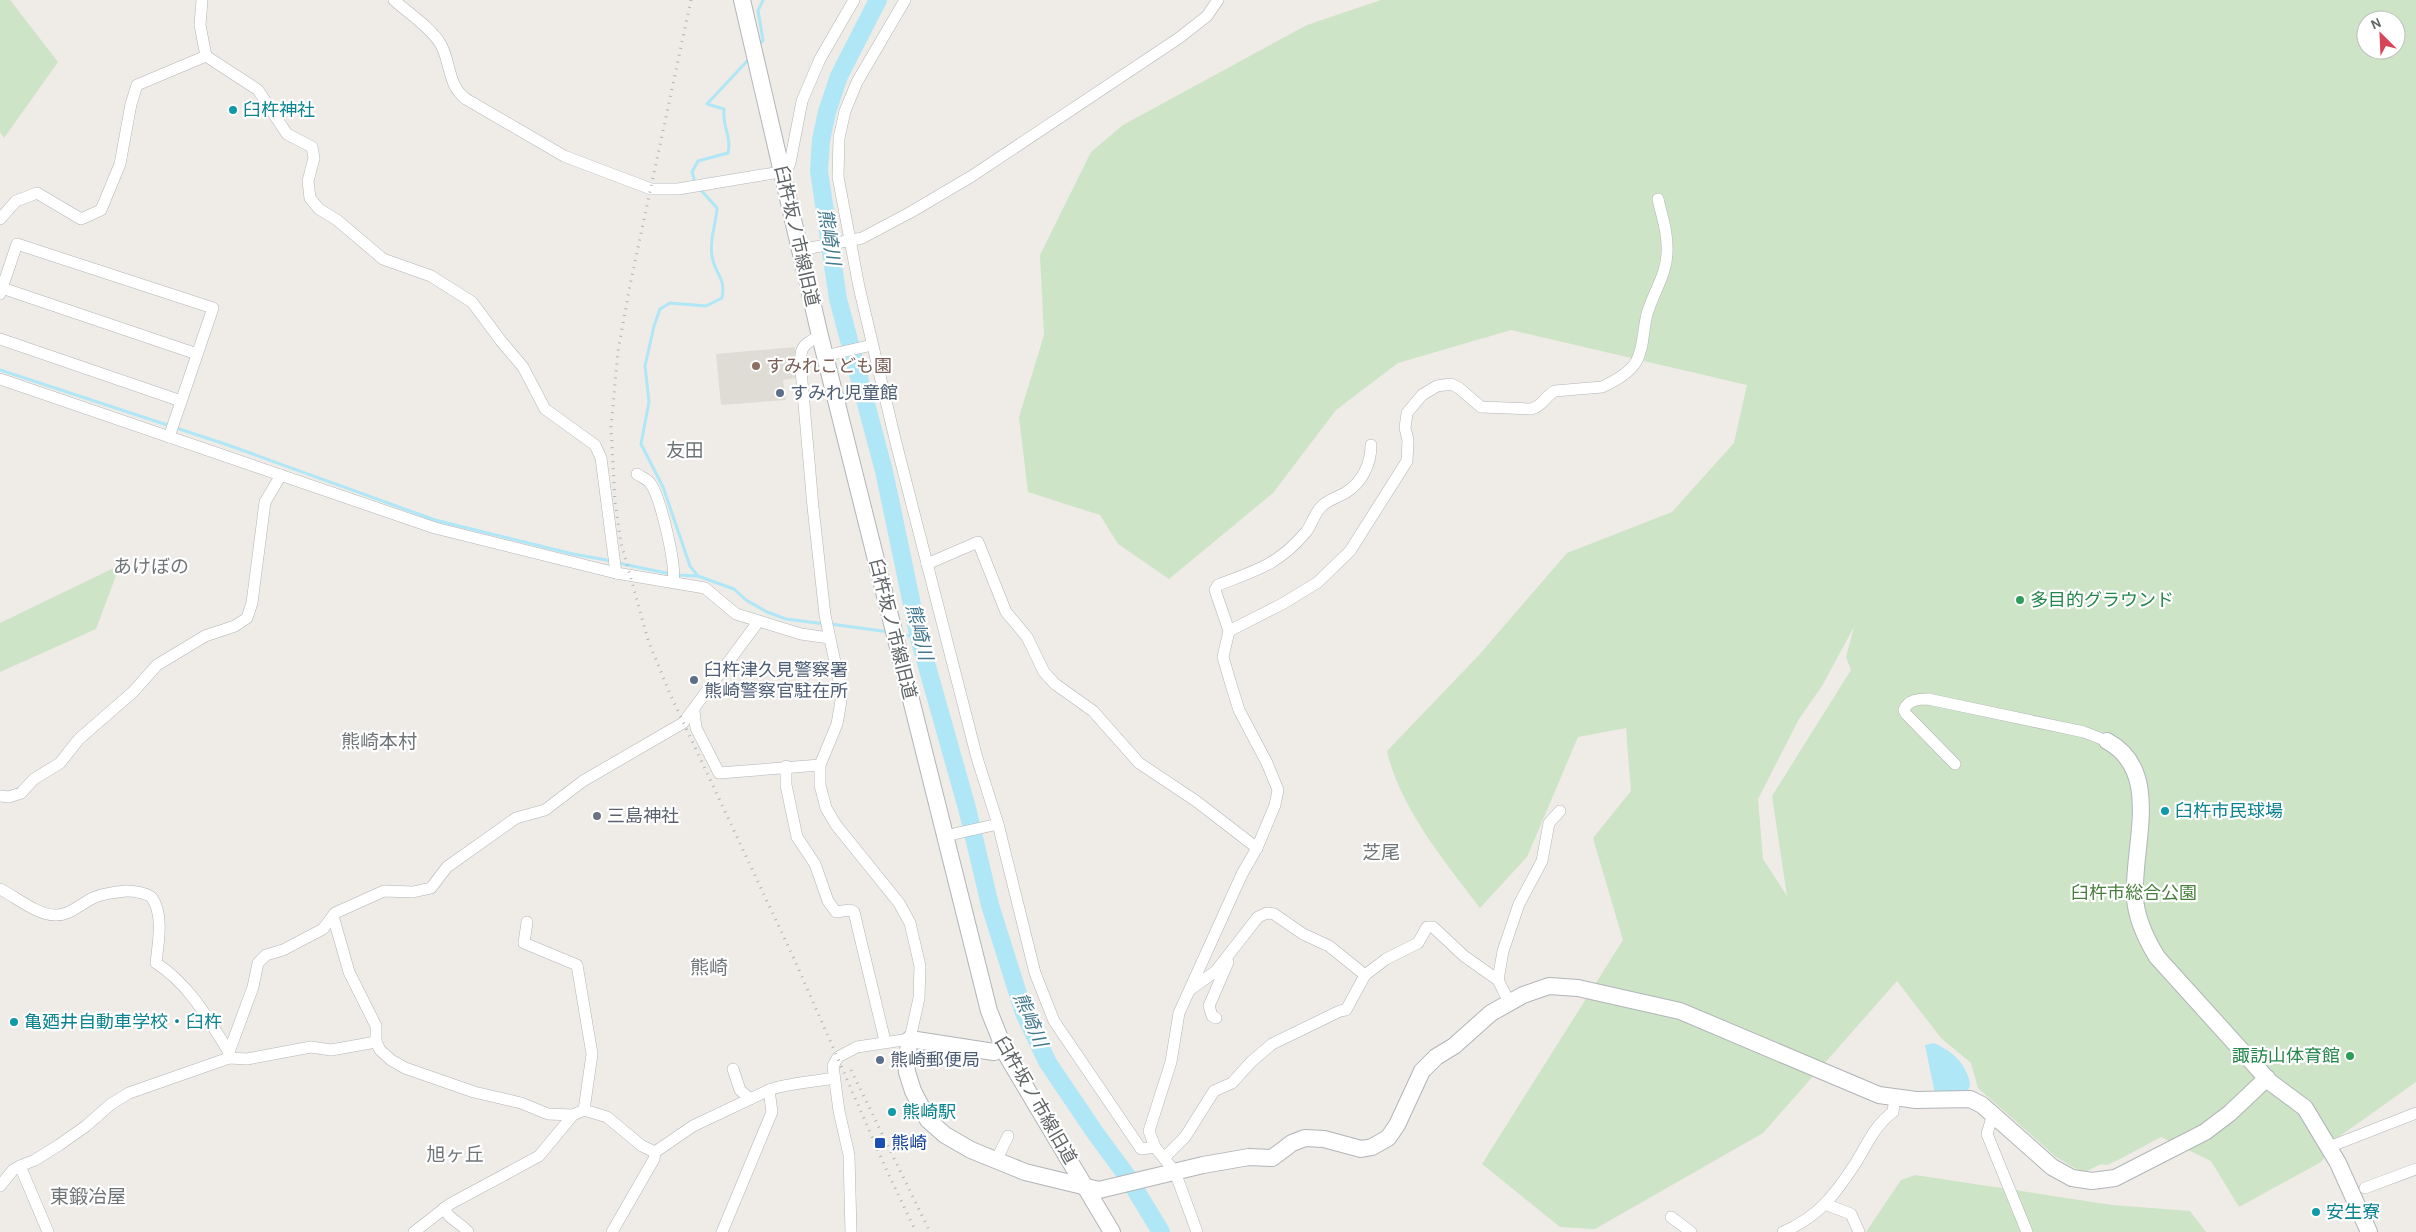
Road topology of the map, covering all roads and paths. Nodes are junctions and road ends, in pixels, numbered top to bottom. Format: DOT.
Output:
graph roads {
  1 [pos="202,0"];
  2 [pos="394,0"];
  3 [pos="742,0"];
  4 [pos="854,0"];
  5 [pos="905,0"];
  6 [pos="1218,0"];
  7 [pos="206,56"];
  8 [pos="782,173"];
  9 [pos="1658,199"];
  10 [pos="0,219"];
  11 [pos="851,240"];
  12 [pos="805,249"];
  13 [pos="1,291"];
  14 [pos="820,336"];
  15 [pos="0,339"];
  16 [pos="871,346"];
  17 [pos="197,354"];
  18 [pos="829,355"];
  19 [pos="0,379"];
  20 [pos="181,401"];
  21 [pos="171,431"];
  22 [pos="1371,445"];
  23 [pos="637,474"];
  24 [pos="280,475"];
  25 [pos="927,564"];
  26 [pos="616,566"];
  27 [pos="674,577"];
  28 [pos="758,622"];
  29 [pos="1228,631"];
  30 [pos="828,635"];
  31 [pos="694,711"];
  32 [pos="2107,741"];
  33 [pos="1955,764"];
  34 [pos="820,765"];
  35 [pos="786,766"];
  36 [pos="0,796"];
  37 [pos="1560,811"];
  38 [pos="997,825"];
  39 [pos="948,836"];
  40 [pos="1257,848"];
  41 [pos="0,888"];
  42 [pos="333,916"];
  43 [pos="527,922"];
  44 [pos="1230,953"];
  45 [pos="1365,975"];
  46 [pos="1498,980"];
  47 [pos="1191,989"];
  48 [pos="1509,1002"];
  49 [pos="1216,1018"];
  50 [pos="910,1040"];
  51 [pos="885,1041"];
  52 [pos="376,1042"];
  53 [pos="1004,1048"];
  54 [pos="229,1055"];
  55 [pos="733,1069"];
  56 [pos="834,1078"];
  57 [pos="2267,1078"];
  58 [pos="769,1090"];
  59 [pos="1894,1097"];
  60 [pos="750,1099"];
  61 [pos="584,1110"];
  62 [pos="2416,1113"];
  63 [pos="1993,1114"];
  64 [pos="573,1115"];
  65 [pos="1008,1136"];
  66 [pos="1156,1147"];
  67 [pos="2329,1147"];
  68 [pos="655,1152"];
  69 [pos="1164,1158"];
  70 [pos="997,1159"];
  71 [pos="20,1166"];
  72 [pos="2416,1169"];
  73 [pos="1168,1173"];
  74 [pos="0,1186"];
  75 [pos="2365,1188"];
  76 [pos="1093,1189"];
  77 [pos="1825,1204"];
  78 [pos="444,1208"];
  79 [pos="1671,1217"];
  80 [pos="48,1232"];
  81 [pos="414,1232"];
  82 [pos="468,1232"];
  83 [pos="612,1232"];
  84 [pos="722,1232"];
  85 [pos="851,1232"];
  86 [pos="1112,1232"];
  87 [pos="1198,1232"];
  88 [pos="1691,1232"];
  89 [pos="1782,1232"];
  90 [pos="1859,1232"];
  91 [pos="2027,1232"];
  92 [pos="2369,1232"];
  1 -- 7 [label="street"];
  2 -- 8 [label="street"];
  3 -- 8 [label="street, 臼杵坂ノ市線旧道"];
  4 -- 8 [label="street"];
  5 -- 11 [label="street"];
  6 -- 11 [label="street"];
  7 -- 10 [label="street"];
  7 -- 26 [label="street"];
  8 -- 12 [label="street, 臼杵坂ノ市線旧道"];
  9 -- 29 [label="street"];
  11 -- 12 [label="street"];
  11 -- 16 [label="street"];
  12 -- 14 [label="street, 臼杵坂ノ市線旧道"];
  13 -- 17 [label="street"];
  13 -- 17 [label="street"];
  14 -- 18 [label="street, 臼杵坂ノ市線旧道"];
  14 -- 30 [label="street"];
  15 -- 20 [label="street"];
  16 -- 18 [label="street"];
  16 -- 25 [label="street"];
  17 -- 20 [label="street"];
  18 -- 39 [label="street, 臼杵坂ノ市線旧道"];
  19 -- 21 [label="street"];
  20 -- 21 [label="street"];
  21 -- 24 [label="street"];
  22 -- 29 [label="street"];
  23 -- 27 [label="street"];
  24 -- 26 [label="street"];
  24 -- 36 [label="street"];
  25 -- 38 [label="street"];
  25 -- 40 [label="street"];
  26 -- 27 [label="street"];
  27 -- 28 [label="street"];
  28 -- 30 [label="street"];
  28 -- 31 [label="street"];
  29 -- 40 [label="street"];
  30 -- 34 [label="street"];
  31 -- 35 [label="street"];
  31 -- 42 [label="street"];
  32 -- 33 [label="street"];
  32 -- 57 [label="street"];
  34 -- 35 [label="street"];
  34 -- 50 [label="street"];
  35 -- 51 [label="street"];
  37 -- 46 [label="street"];
  38 -- 39 [label="street"];
  38 -- 66 [label="street"];
  39 -- 53 [label="street, 臼杵坂ノ市線旧道"];
  40 -- 47 [label="street"];
  41 -- 54 [label="street"];
  42 -- 52 [label="street"];
  42 -- 54 [label="street"];
  43 -- 61 [label="street"];
  44 -- 45 [label="street"];
  44 -- 47 [label="street"];
  44 -- 49 [label="street"];
  45 -- 46 [label="street"];
  45 -- 69 [label="street"];
  46 -- 48 [label="street"];
  47 -- 66 [label="street"];
  48 -- 59 [label="street"];
  48 -- 73 [label="street"];
  50 -- 51 [label="street"];
  50 -- 53 [label="street"];
  50 -- 70 [label="street"];
  51 -- 56 [label="street"];
  52 -- 54 [label="street"];
  52 -- 64 [label="street"];
  53 -- 76 [label="street, 臼杵坂ノ市線旧道"];
  54 -- 71 [label="street"];
  55 -- 60 [label="street"];
  56 -- 58 [label="street"];
  56 -- 85 [label="street"];
  57 -- 63 [label="street"];
  57 -- 67 [label="street"];
  58 -- 60 [label="street"];
  58 -- 84 [label="street"];
  59 -- 63 [label="street"];
  59 -- 77 [label="street"];
  60 -- 68 [label="street"];
  61 -- 64 [label="street"];
  61 -- 68 [label="street"];
  62 -- 67 [label="street"];
  63 -- 91 [label="street"];
  64 -- 78 [label="street"];
  65 -- 70 [label="street"];
  66 -- 69 [label="street"];
  67 -- 92 [label="street"];
  68 -- 83 [label="street"];
  69 -- 73 [label="street"];
  70 -- 76 [label="street"];
  71 -- 74 [label="street"];
  71 -- 80 [label="street"];
  72 -- 75 [label="street"];
  73 -- 76 [label="street"];
  73 -- 87 [label="street"];
  76 -- 86 [label="street, 臼杵坂ノ市線旧道"];
  77 -- 89 [label="street"];
  77 -- 90 [label="street"];
  78 -- 81 [label="street"];
  78 -- 82 [label="street"];
  79 -- 88 [label="street"];
}
